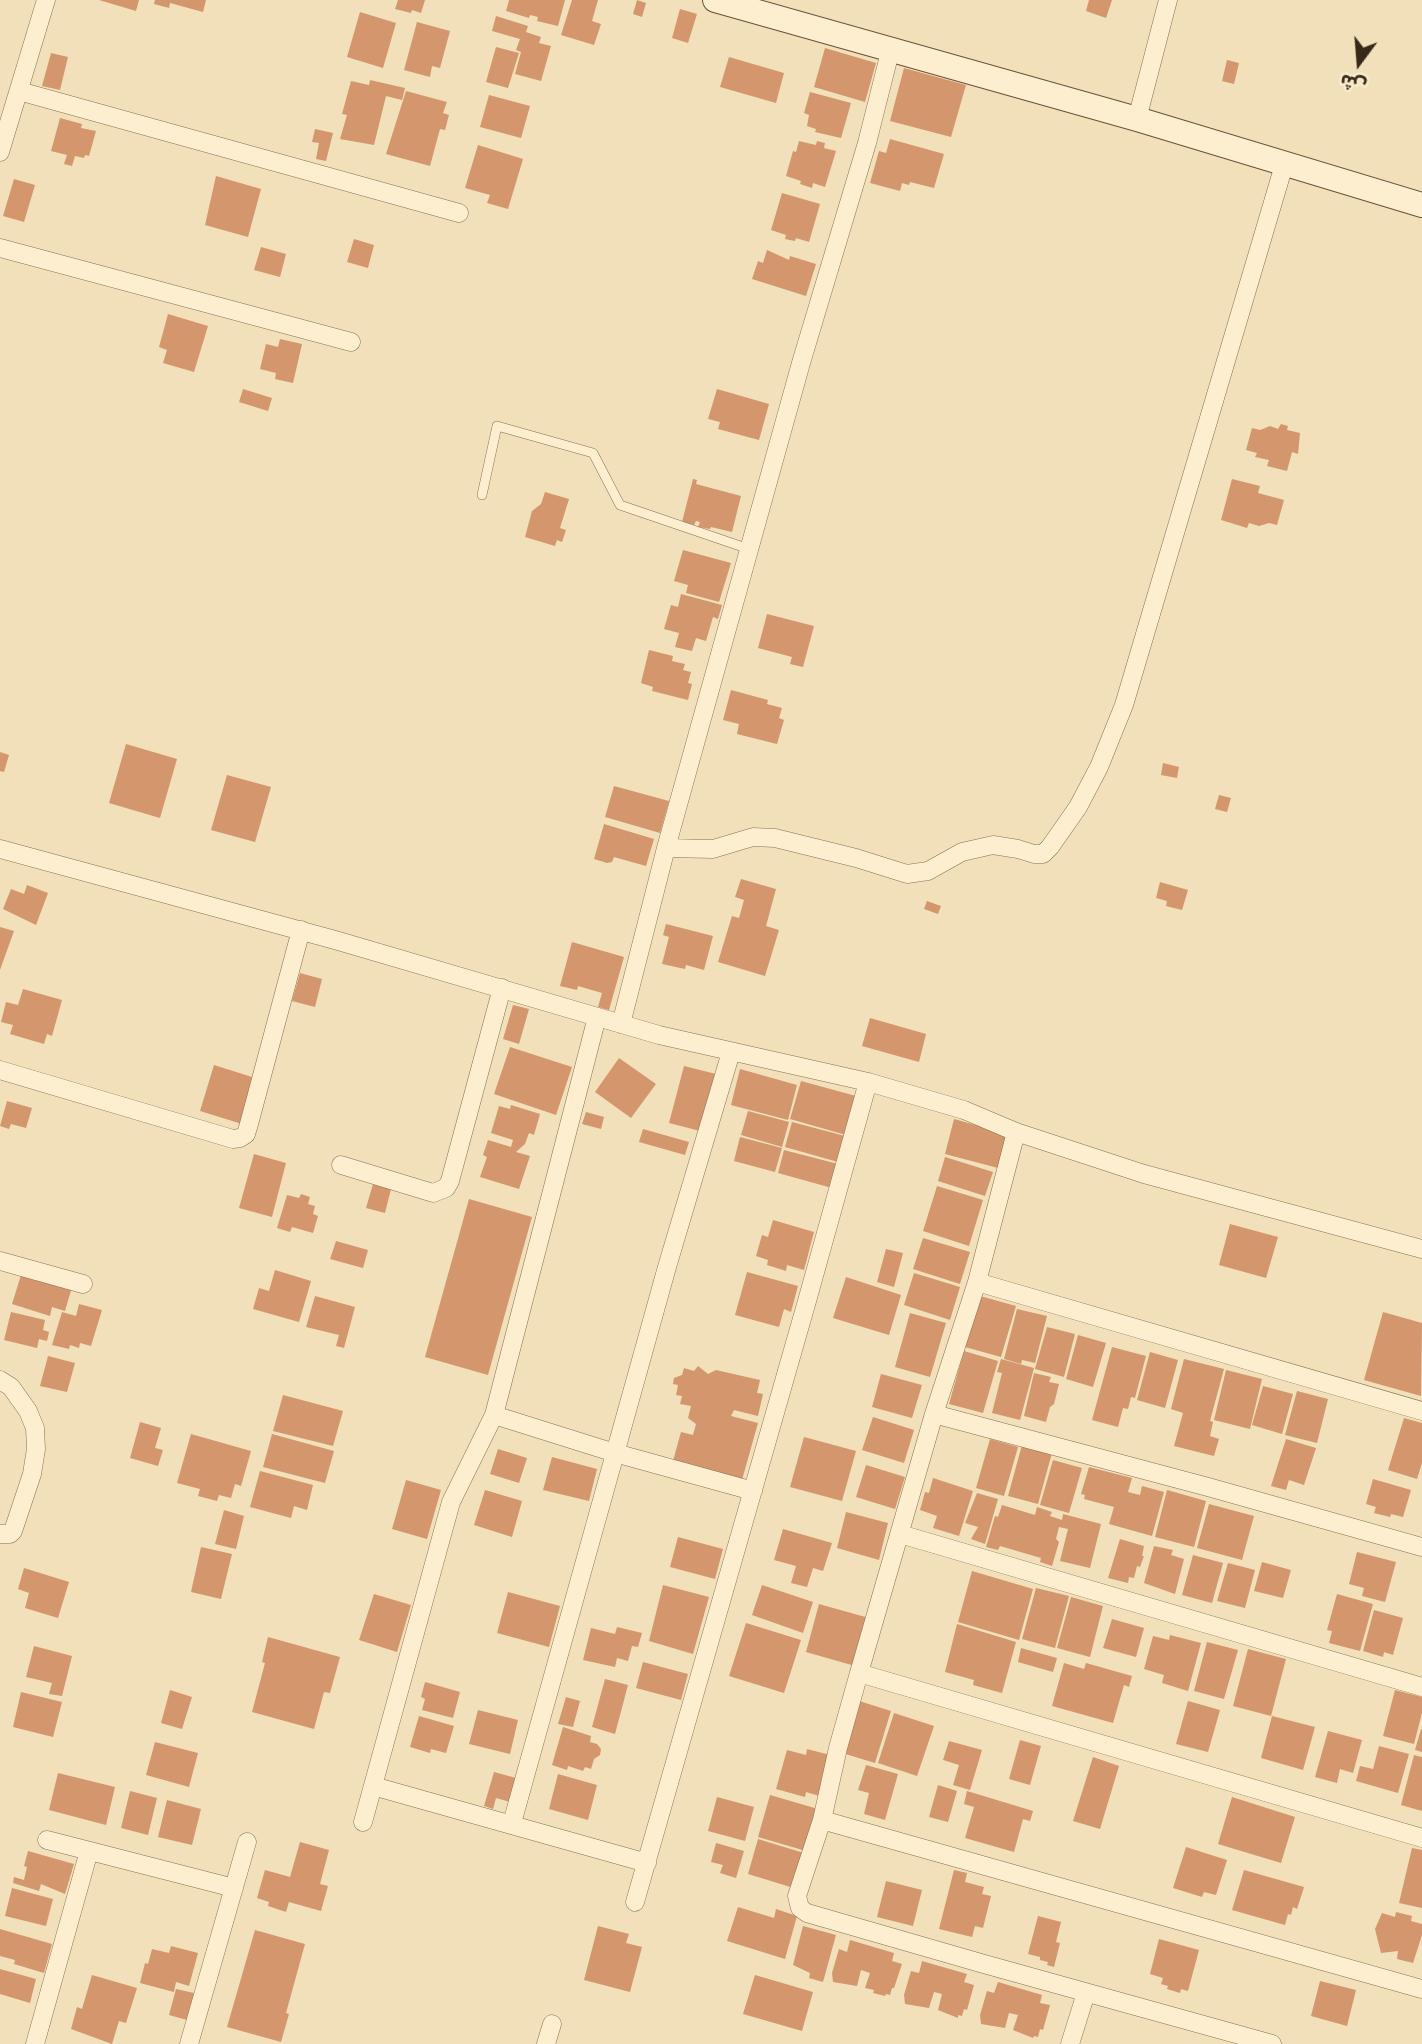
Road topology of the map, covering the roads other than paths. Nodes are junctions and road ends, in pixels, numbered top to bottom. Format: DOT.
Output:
graph roads {
  1 [pos="46,0"];
  2 [pos="715,0"];
  3 [pos="1168,0"];
  4 [pos="891,48"];
  5 [pos="19,91"];
  6 [pos="1137,119"];
  7 [pos="0,152"];
  8 [pos="1284,164"];
  9 [pos="1422,205"];
  10 [pos="460,213"];
  11 [pos="0,248"];
  12 [pos="351,342"];
  13 [pos="482,495"];
  14 [pos="750,549"];
  15 [pos="666,848"];
  16 [pos="0,849"];
  17 [pos="300,930"];
  18 [pos="502,988"];
  19 [pos="597,1017"];
  20 [pos="621,1024"];
  21 [pos="731,1052"];
  22 [pos="0,1070"];
  23 [pos="868,1082"];
  24 [pos="1016,1132"];
  25 [pos="341,1165"];
  26 [pos="1422,1249"];
  27 [pos="0,1261"];
  28 [pos="977,1282"];
  29 [pos="83,1284"];
  30 [pos="0,1380"];
  31 [pos="1422,1411"];
  32 [pos="934,1413"];
  33 [pos="495,1415"];
  34 [pos="615,1453"];
  35 [pos="753,1491"];
  36 [pos="0,1534"];
  37 [pos="900,1534"];
  38 [pos="1422,1548"];
  39 [pos="859,1673"];
  40 [pos="1422,1687"];
  41 [pos="373,1786"];
  42 [pos="822,1820"];
  43 [pos="363,1822"];
  44 [pos="512,1823"];
  45 [pos="1422,1838"];
  46 [pos="47,1840"];
  47 [pos="247,1842"];
  48 [pos="89,1850"];
  49 [pos="648,1863"];
  50 [pos="234,1888"];
  51 [pos="635,1902"];
  52 [pos="1422,1989"];
  53 [pos="1086,1993"];
  54 [pos="552,2024"];
  55 [pos="34,2044"];
  56 [pos="189,2044"];
  57 [pos="546,2044"];
  58 [pos="1070,2044"];
  59 [pos="1272,2044"];
  1 -- 5 [label="street"];
  2 -- 4 [label="main road"];
  3 -- 6 [label="street"];
  4 -- 6 [label="main road"];
  4 -- 14 [label="street"];
  5 -- 7 [label="street"];
  5 -- 10 [label="street"];
  6 -- 8 [label="main road"];
  8 -- 9 [label="main road"];
  8 -- 15 [label="street"];
  11 -- 12 [label="street"];
  13 -- 14 [label="lane"];
  14 -- 15 [label="street"];
  15 -- 20 [label="street"];
  16 -- 17 [label="street"];
  17 -- 18 [label="street"];
  17 -- 22 [label="street"];
  18 -- 19 [label="street"];
  18 -- 25 [label="street"];
  19 -- 20 [label="street"];
  19 -- 33 [label="street"];
  20 -- 21 [label="street"];
  21 -- 23 [label="street"];
  21 -- 34 [label="street"];
  23 -- 24 [label="street"];
  23 -- 35 [label="street"];
  24 -- 26 [label="street"];
  24 -- 28 [label="street"];
  27 -- 29 [label="street"];
  28 -- 31 [label="street"];
  28 -- 32 [label="street"];
  30 -- 36 [label="street"];
  32 -- 37 [label="street"];
  32 -- 38 [label="street"];
  33 -- 34 [label="street"];
  33 -- 41 [label="street"];
  34 -- 35 [label="street"];
  34 -- 44 [label="street"];
  35 -- 49 [label="street"];
  37 -- 39 [label="street"];
  37 -- 40 [label="street"];
  39 -- 42 [label="street"];
  39 -- 45 [label="street"];
  41 -- 43 [label="street"];
  41 -- 44 [label="street"];
  42 -- 52 [label="street"];
  42 -- 53 [label="street"];
  44 -- 49 [label="street"];
  46 -- 48 [label="street"];
  47 -- 50 [label="street"];
  48 -- 50 [label="street"];
  48 -- 55 [label="street"];
  49 -- 51 [label="street"];
  50 -- 56 [label="street"];
  53 -- 58 [label="street"];
  53 -- 59 [label="street"];
  54 -- 57 [label="street"];
}
